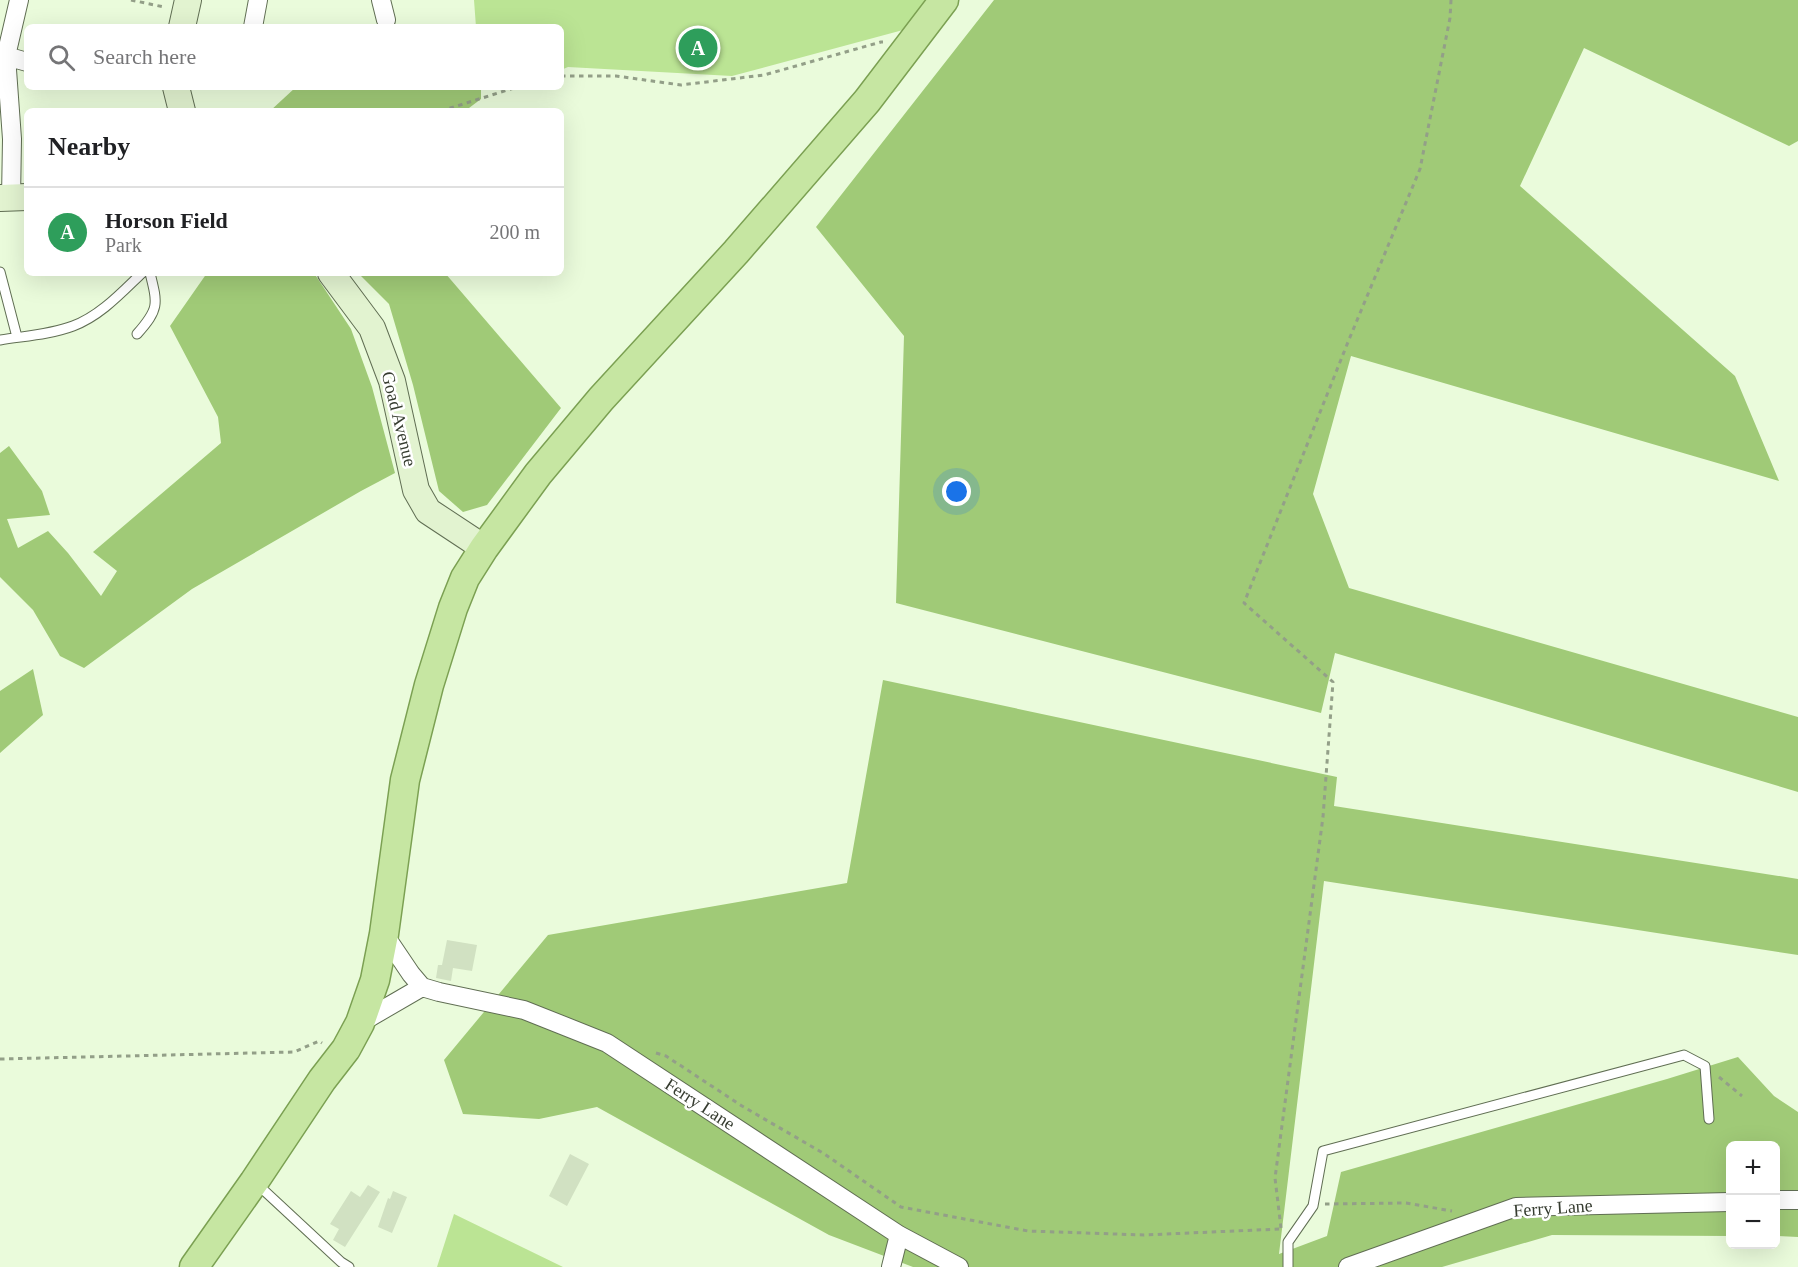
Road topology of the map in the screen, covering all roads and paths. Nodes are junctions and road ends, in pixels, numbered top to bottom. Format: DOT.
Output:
graph roads {
  1 [pos="19,0"];
  2 [pos="131,0"];
  3 [pos="258,0"];
  4 [pos="381,0"];
  5 [pos="944,0"];
  6 [pos="1451,0"];
  7 [pos="185,13"];
  8 [pos="386,20"];
  9 [pos="254,24"];
  10 [pos="906,51"];
  11 [pos="6,56"];
  12 [pos="24,61"];
  13 [pos="564,76"];
  14 [pos="3,82"];
  15 [pos="177,90"];
  16 [pos="508,90"];
  17 [pos="181,108"];
  18 [pos="450,108"];
  19 [pos="13,198"];
  20 [pos="0,272"];
  21 [pos="139,276"];
  22 [pos="151,276"];
  23 [pos="333,276"];
  24 [pos="137,334"];
  25 [pos="17,337"];
  26 [pos="0,340"];
  27 [pos="484,548"];
  28 [pos="384,934"];
  29 [pos="422,987"];
  30 [pos="360,1023"];
  31 [pos="346,1050"];
  32 [pos="646,1052"];
  33 [pos="0,1059"];
  34 [pos="1706,1066"];
  35 [pos="1742,1095"];
  36 [pos="1709,1119"];
  37 [pos="254,1182"];
  38 [pos="1780,1200"];
  39 [pos="1798,1200"];
  40 [pos="1726,1202"];
  41 [pos="1309,1212"];
  42 [pos="1486,1218"];
  43 [pos="1281,1229"];
  44 [pos="899,1235"];
  45 [pos="1282,1239"];
  46 [pos="194,1267"];
  47 [pos="349,1267"];
  48 [pos="891,1267"];
  49 [pos="959,1267"];
  50 [pos="1288,1267"];
  51 [pos="1348,1267"];
  1 -- 11 [label="street"];
  2 -- 7 [label="path"];
  3 -- 9 [label="street"];
  4 -- 8 [label="street"];
  5 -- 10 [label="main road"];
  6 -- 43 [label="path"];
  10 -- 13 [label="path"];
  10 -- 27 [label="main road"];
  11 -- 12 [label="street"];
  11 -- 14 [label="street"];
  14 -- 19 [label="street"];
  15 -- 17 [label="street"];
  16 -- 18 [label="path"];
  20 -- 25 [label="lane"];
  21 -- 25 [label="lane"];
  22 -- 24 [label="lane"];
  23 -- 27 [label="street, Goad Avenue"];
  25 -- 26 [label="lane"];
  27 -- 28 [label="main road"];
  28 -- 29 [label="street"];
  28 -- 30 [label="main road"];
  29 -- 30 [label="street"];
  29 -- 44 [label="street, Ferry Lane"];
  30 -- 31 [label="main road"];
  31 -- 33 [label="path"];
  31 -- 37 [label="main road"];
  32 -- 43 [label="path"];
  34 -- 35 [label="path"];
  34 -- 36 [label="lane"];
  34 -- 41 [label="lane"];
  37 -- 46 [label="main road"];
  37 -- 47 [label="lane"];
  38 -- 39 [label="street"];
  40 -- 42 [label="street, Ferry Lane"];
  41 -- 42 [label="path"];
  41 -- 43 [label="path"];
  41 -- 50 [label="lane"];
  42 -- 51 [label="street, Ferry Lane"];
  43 -- 45 [label="path"];
  44 -- 48 [label="street"];
  44 -- 49 [label="street, Ferry Lane"];
}
